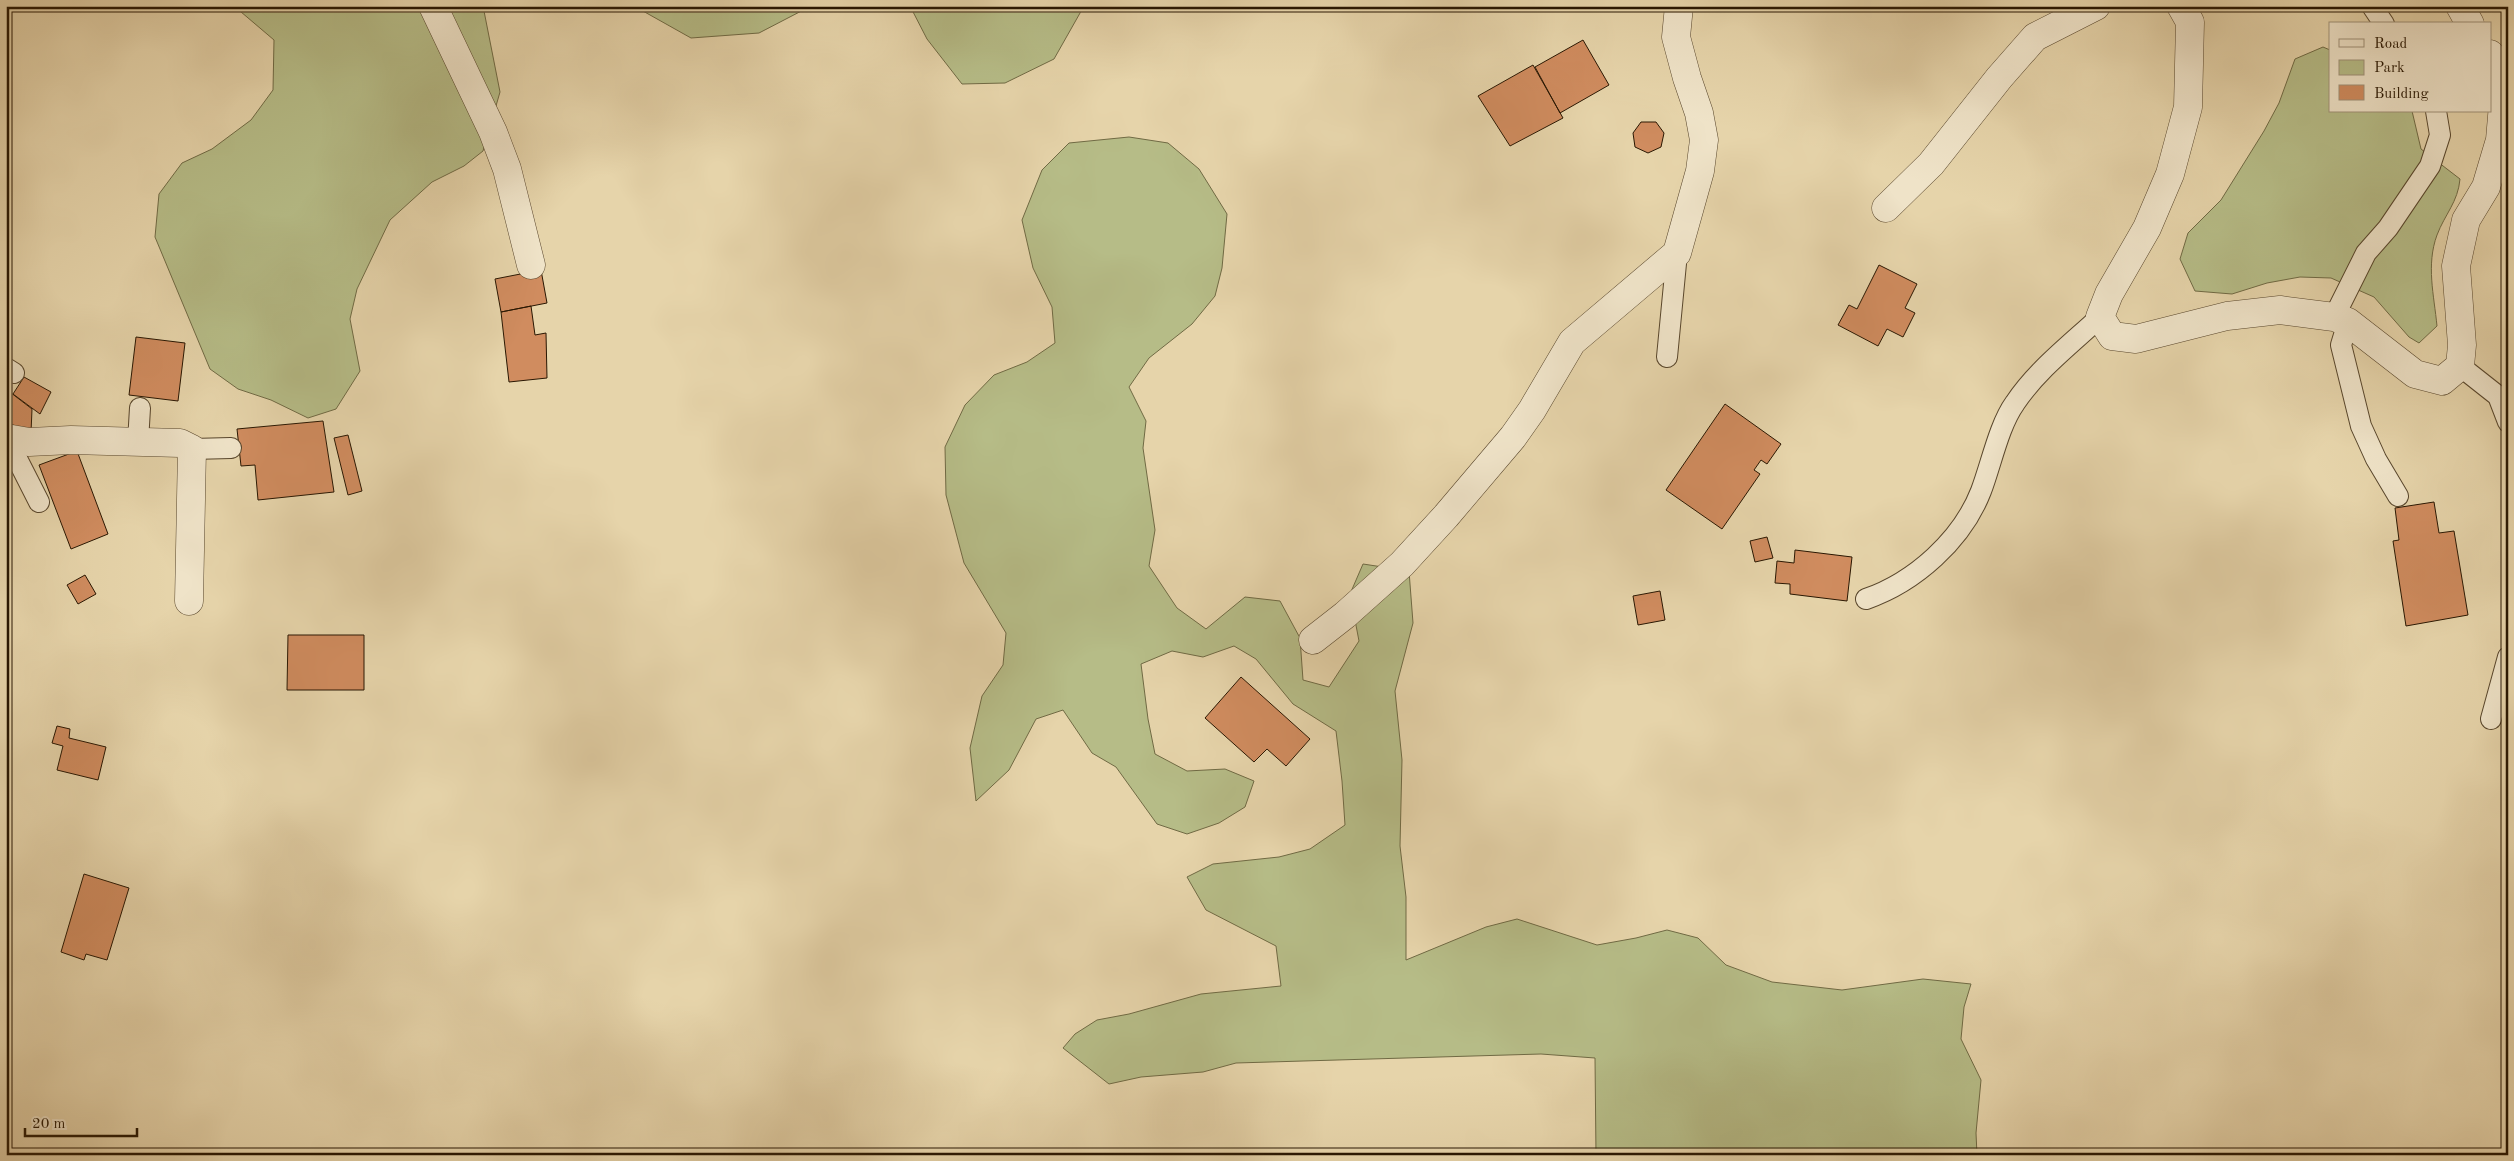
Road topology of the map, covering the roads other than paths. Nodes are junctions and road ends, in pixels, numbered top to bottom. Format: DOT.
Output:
graph roads {
  1 [pos="433,6"];
  2 [pos="1679,6"];
  3 [pos="2096,6"];
  4 [pos="2180,6"];
  5 [pos="2372,6"];
  6 [pos="2460,6"];
  7 [pos="2383,22"];
  8 [pos="2469,22"];
  9 [pos="2492,56"];
  10 [pos="2436,112"];
  11 [pos="1886,208"];
  12 [pos="1677,253"];
  13 [pos="531,265"];
  14 [pos="2100,317"];
  15 [pos="2341,320"];
  16 [pos="1667,357"];
  17 [pos="2460,366"];
  18 [pos="140,408"];
  19 [pos="2508,422"];
  20 [pos="7,438"];
  21 [pos="138,442"];
  22 [pos="231,448"];
  23 [pos="192,449"];
  24 [pos="2398,496"];
  25 [pos="39,502"];
  26 [pos="1866,599"];
  27 [pos="190,601"];
  28 [pos="1313,640"];
  29 [pos="2508,657"];
  30 [pos="2491,719"];
  1 -- 13 [label="street"];
  2 -- 12 [label="street"];
  3 -- 11 [label="street"];
  4 -- 14 [label="street"];
  5 -- 7 [label="lane"];
  6 -- 8 [label="street"];
  9 -- 17 [label="street"];
  10 -- 15 [label="lane"];
  12 -- 16 [label="lane"];
  12 -- 28 [label="street"];
  14 -- 15 [label="street"];
  14 -- 26 [label="lane"];
  15 -- 17 [label="street"];
  15 -- 24 [label="lane"];
  17 -- 19 [label="lane"];
  18 -- 21 [label="lane"];
  20 -- 21 [label="street"];
  20 -- 25 [label="lane"];
  21 -- 23 [label="street"];
  22 -- 23 [label="lane"];
  23 -- 27 [label="street"];
  29 -- 30 [label="lane"];
}
